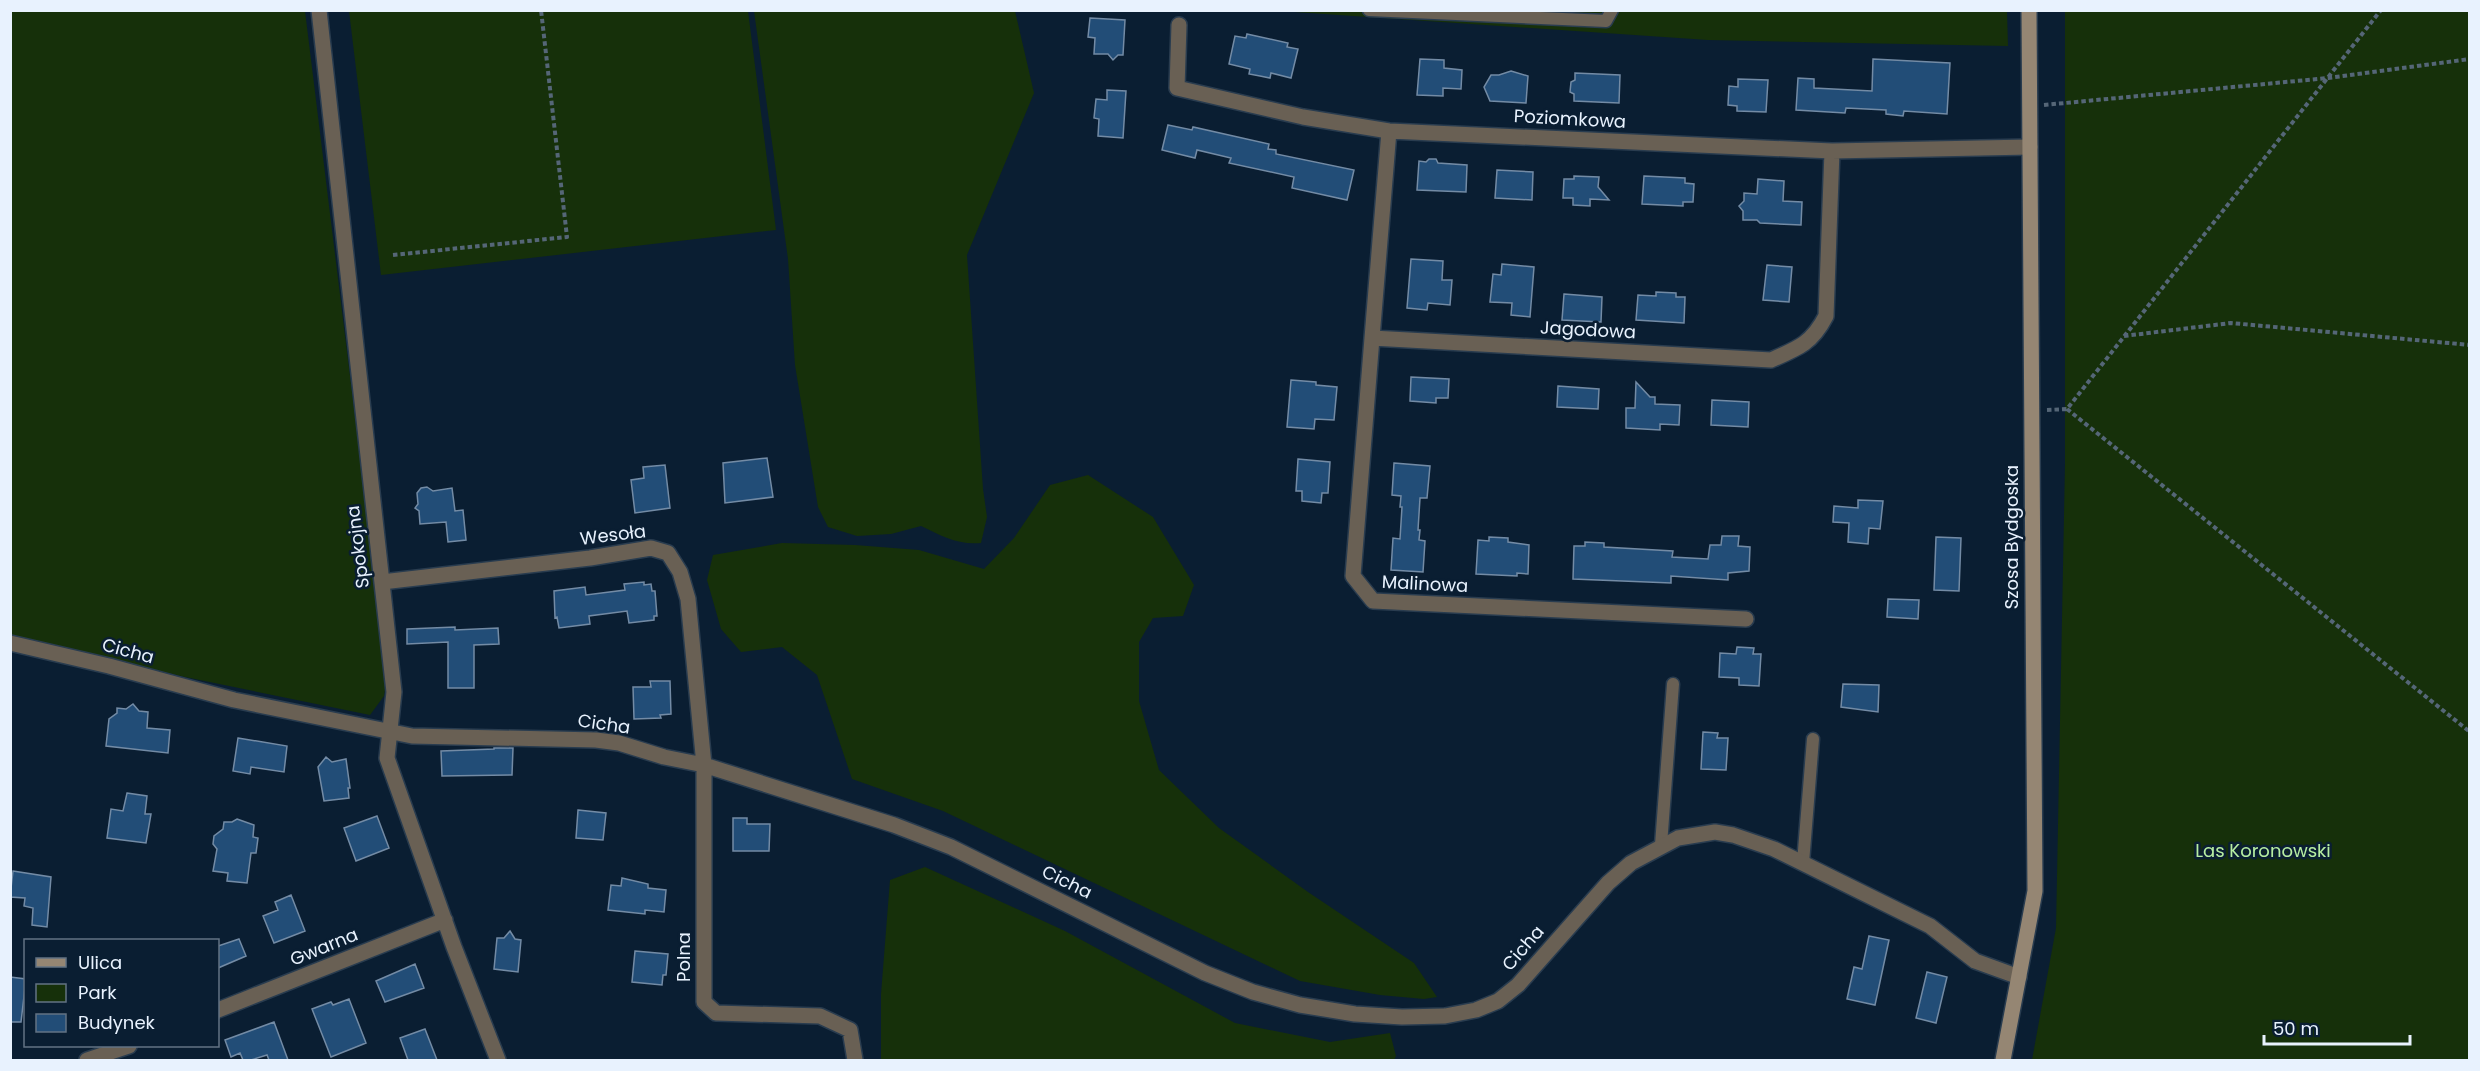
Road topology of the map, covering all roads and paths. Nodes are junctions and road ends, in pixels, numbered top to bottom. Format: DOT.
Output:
graph roads {
  1 [pos="319,10"];
  2 [pos="513,10"];
  3 [pos="520,10"];
  4 [pos="541,10"];
  5 [pos="1369,10"];
  6 [pos="1612,10"];
  7 [pos="2029,10"];
  8 [pos="2381,10"];
  9 [pos="1179,25"];
  10 [pos="2469,59"];
  11 [pos="2328,78"];
  12 [pos="2029,106"];
  13 [pos="1389,131"];
  14 [pos="2030,147"];
  15 [pos="1832,151"];
  16 [pos="393,255"];
  17 [pos="2124,336"];
  18 [pos="1372,338"];
  19 [pos="2469,345"];
  20 [pos="2067,409"];
  21 [pos="2031,410"];
  22 [pos="382,582"];
  23 [pos="1746,620"];
  24 [pos="10,643"];
  25 [pos="1674,684"];
  26 [pos="391,731"];
  27 [pos="2469,732"];
  28 [pos="1813,739"];
  29 [pos="704,765"];
  30 [pos="1661,845"];
  31 [pos="1803,862"];
  32 [pos="445,920"];
  33 [pos="2019,977"];
  34 [pos="219,1011"];
  35 [pos="126,1047"];
  36 [pos="87,1060"];
  37 [pos="498,1060"];
  38 [pos="855,1060"];
  39 [pos="2002,1060"];
  1 -- 22 [label="street, Spokojna"];
  2 -- 3 [label="path"];
  4 -- 16 [label="path"];
  5 -- 6 [label="lane"];
  7 -- 12 [label="main road, Szosa Bydgoska"];
  8 -- 11 [label="path"];
  9 -- 13 [label="street, Poziomkowa"];
  10 -- 11 [label="path"];
  11 -- 12 [label="path"];
  11 -- 17 [label="path"];
  12 -- 14 [label="main road, Szosa Bydgoska"];
  13 -- 15 [label="street, Poziomkowa"];
  13 -- 18 [label="street"];
  14 -- 15 [label="street, Poziomkowa"];
  14 -- 21 [label="main road, Szosa Bydgoska"];
  15 -- 18 [label="street, Jagodowa"];
  17 -- 19 [label="path"];
  17 -- 20 [label="path"];
  18 -- 23 [label="street, Malinowa"];
  20 -- 21 [label="path"];
  20 -- 27 [label="path"];
  21 -- 33 [label="main road, Szosa Bydgoska"];
  22 -- 26 [label="street, Spokojna"];
  22 -- 29 [label="street, Wesoła"];
  24 -- 26 [label="street, Cicha"];
  25 -- 30 [label="lane"];
  26 -- 29 [label="street, Cicha"];
  26 -- 32 [label="street, Spokojna"];
  28 -- 31 [label="lane"];
  29 -- 30 [label="street, Cicha"];
  29 -- 38 [label="street, Polna"];
  30 -- 31 [label="street, Cicha"];
  31 -- 33 [label="street, Cicha"];
  32 -- 34 [label="street, Gwarna"];
  32 -- 37 [label="street, Spokojna"];
  33 -- 39 [label="main road, Szosa Bydgoska"];
  35 -- 36 [label="street"];
}
